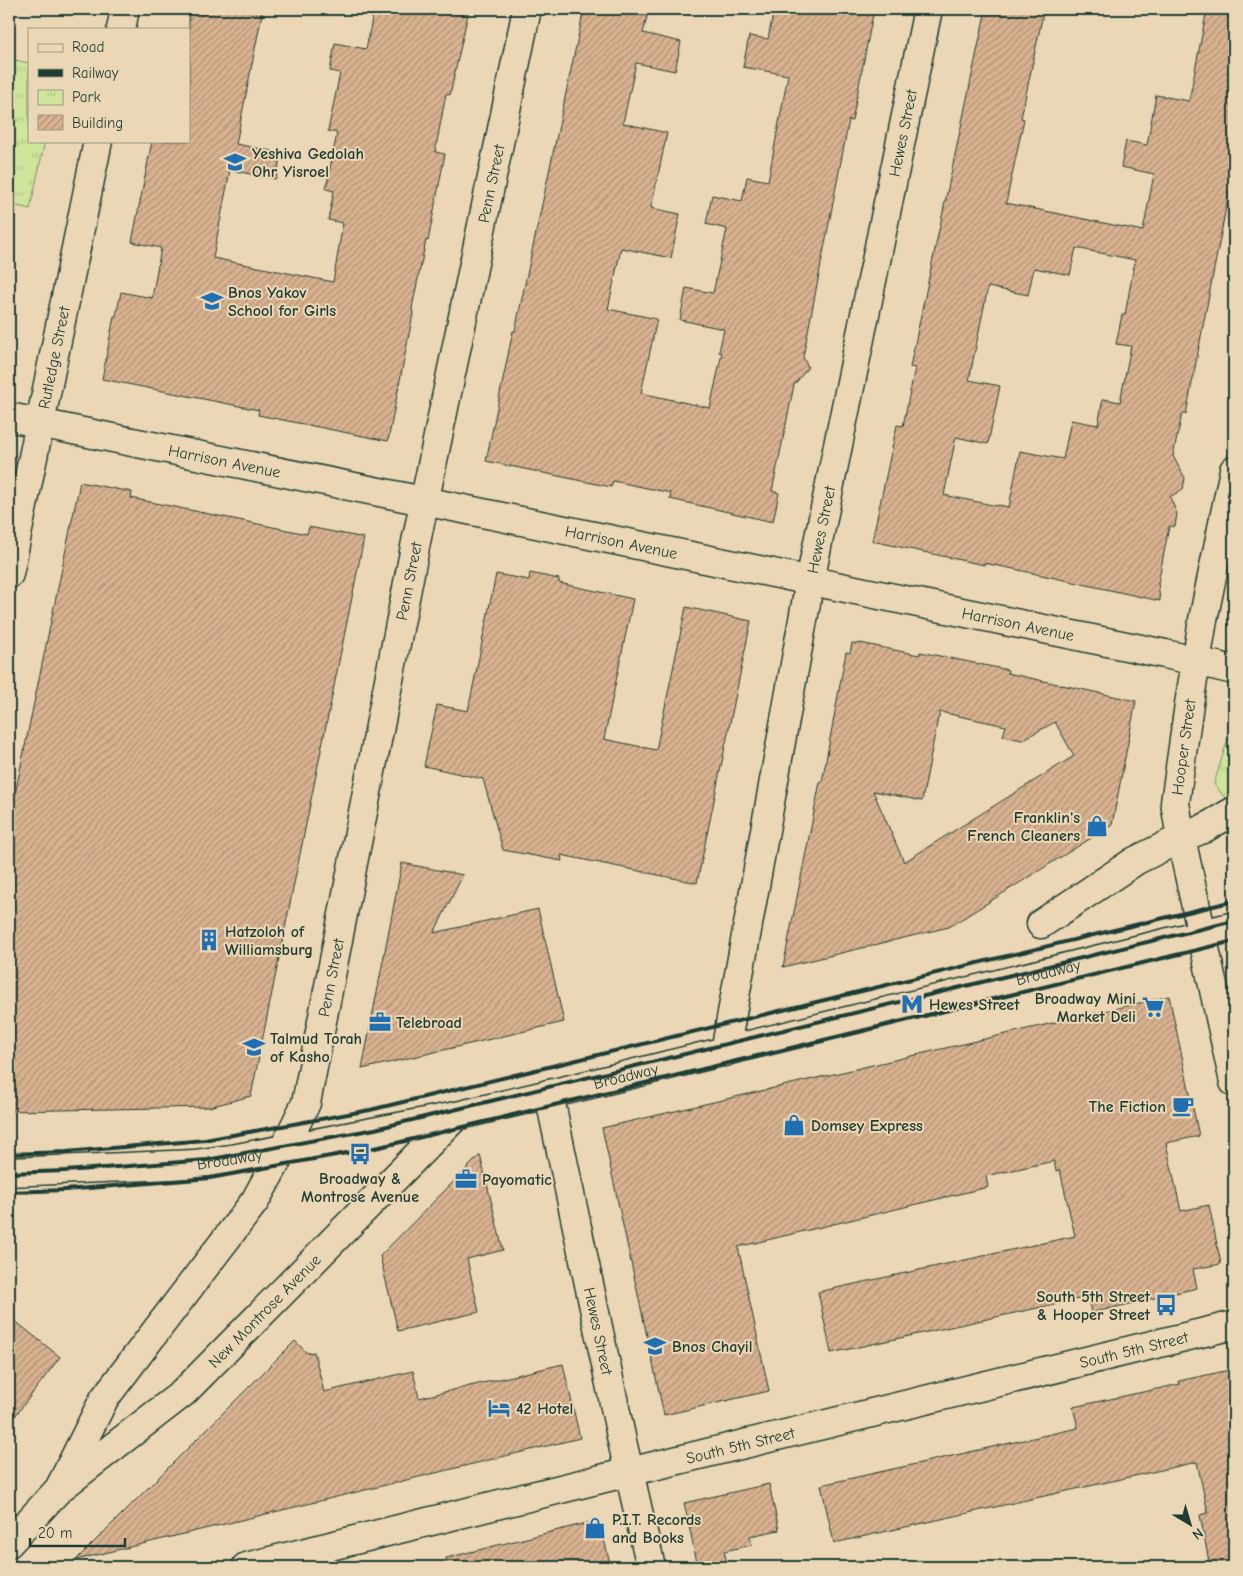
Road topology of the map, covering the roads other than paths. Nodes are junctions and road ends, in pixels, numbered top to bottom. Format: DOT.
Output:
graph roads {
  1 [pos="125,9"];
  2 [pos="526,9"];
  3 [pos="928,9"];
  4 [pos="121,28"];
  5 [pos="98,142"];
  6 [pos="9,417"];
  7 [pos="40,424"];
  8 [pos="1234,470"];
  9 [pos="424,502"];
  10 [pos="9,574"];
  11 [pos="810,581"];
  12 [pos="1196,662"];
  13 [pos="1234,670"];
  14 [pos="1234,811"];
  15 [pos="1181,838"];
  16 [pos="1042,924"];
  17 [pos="1234,926"];
  18 [pos="1202,934"];
  19 [pos="725,1052"];
  20 [pos="1234,1082"];
  21 [pos="549,1094"];
  22 [pos="456,1116"];
  23 [pos="284,1148"];
  24 [pos="9,1172"];
  25 [pos="1234,1325"];
  26 [pos="629,1472"];
  27 [pos="59,1488"];
  28 [pos="9,1543"];
  29 [pos="246,1567"];
  30 [pos="651,1567"];
  1 -- 4 [label="street"];
  2 -- 9 [label="street, Penn Street"];
  3 -- 11 [label="street, Hewes Street"];
  5 -- 7 [label="street, Rutledge Street"];
  6 -- 7 [label="street, Harrison Avenue"];
  7 -- 9 [label="street, Harrison Avenue"];
  7 -- 10 [label="street, Rutledge Street"];
  8 -- 12 [label="street, Hooper Street"];
  9 -- 11 [label="street, Harrison Avenue"];
  9 -- 23 [label="street, Penn Street"];
  11 -- 12 [label="street, Harrison Avenue"];
  11 -- 19 [label="street, Hewes Street"];
  12 -- 13 [label="street, Harrison Avenue"];
  12 -- 15 [label="street, Hooper Street"];
  14 -- 15 [label="street"];
  15 -- 16 [label="street"];
  15 -- 18 [label="street, Hooper Street"];
  17 -- 18 [label="street, Broadway"];
  18 -- 19 [label="street, Broadway"];
  18 -- 20 [label="street, Hooper Street"];
  19 -- 21 [label="street, Broadway"];
  21 -- 22 [label="street, Broadway"];
  21 -- 26 [label="street, Hewes Street"];
  22 -- 23 [label="street, Broadway"];
  22 -- 27 [label="street, New Montrose Avenue"];
  23 -- 24 [label="street, Broadway"];
  23 -- 27 [label="street, New Montrose Avenue"];
  25 -- 26 [label="street, South 5th Street"];
  26 -- 29 [label="street, South 5th Street"];
  26 -- 30 [label="street, Hewes Street"];
  27 -- 28 [label="street, New Montrose Avenue"];
}
